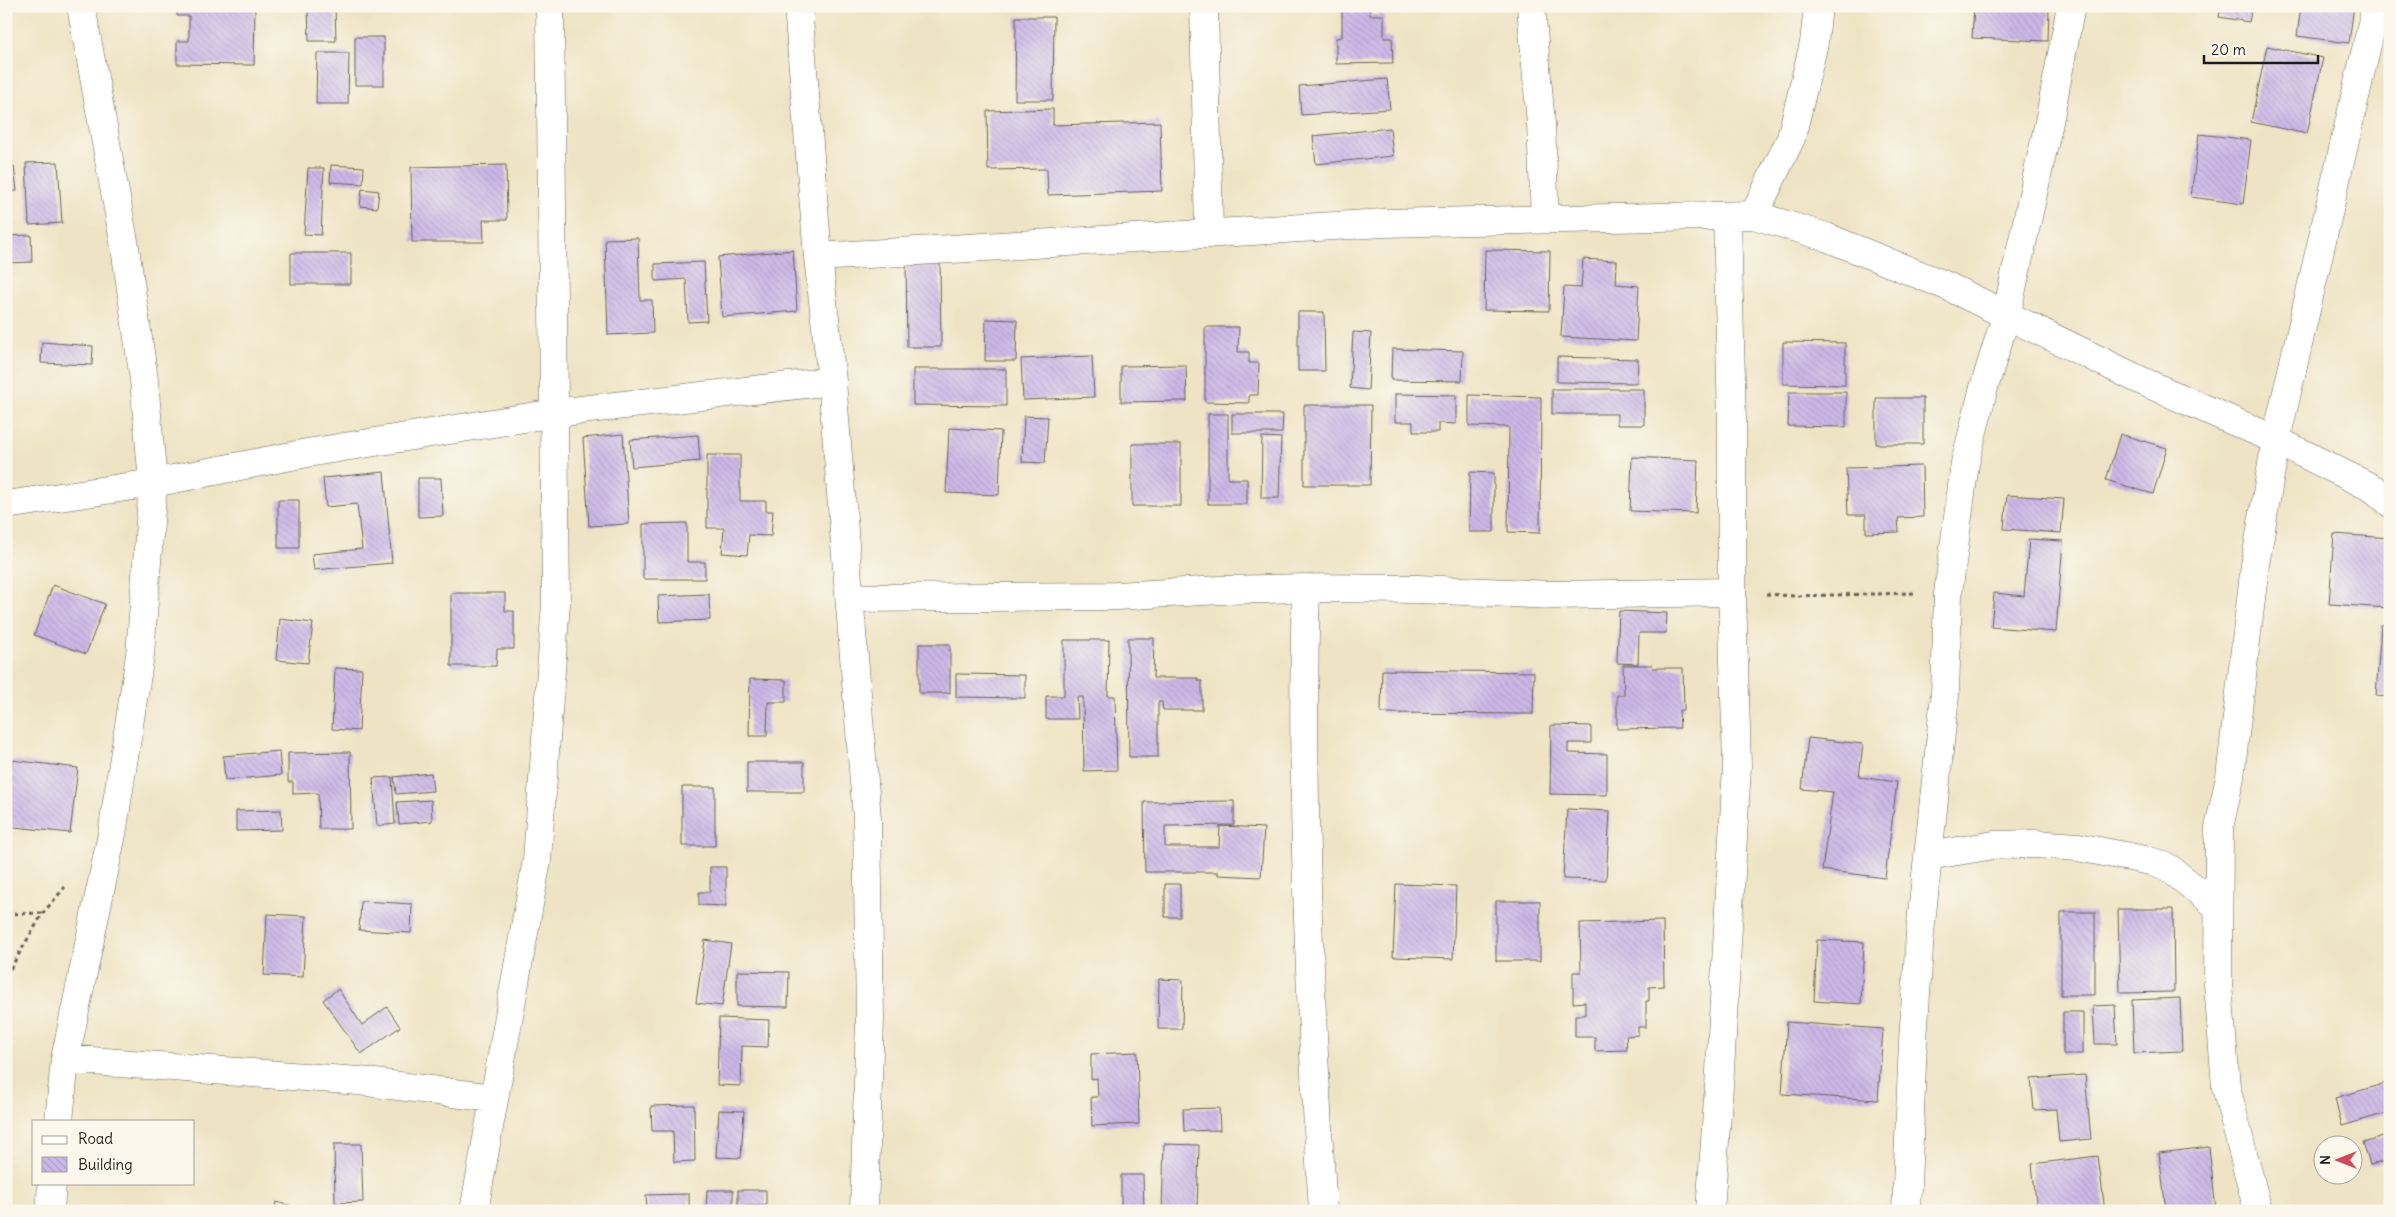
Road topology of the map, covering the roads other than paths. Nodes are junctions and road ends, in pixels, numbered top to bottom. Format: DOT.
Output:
graph roads {
  1 [pos="81,6"];
  2 [pos="550,6"];
  3 [pos="798,6"];
  4 [pos="1204,6"];
  5 [pos="1530,6"];
  6 [pos="1818,6"];
  7 [pos="2071,6"];
  8 [pos="2376,6"];
  9 [pos="1754,215"];
  10 [pos="1726,216"];
  11 [pos="1545,219"];
  12 [pos="1209,234"];
  13 [pos="818,257"];
  14 [pos="2006,316"];
  15 [pos="832,381"];
  16 [pos="555,413"];
  17 [pos="2276,440"];
  18 [pos="153,483"];
  19 [pos="2390,503"];
  20 [pos="6,504"];
  21 [pos="1306,588"];
  22 [pos="1732,592"];
  23 [pos="850,598"];
  24 [pos="1928,856"];
  25 [pos="2217,906"];
  26 [pos="65,1059"];
  27 [pos="494,1098"];
  28 [pos="59,1120"];
  29 [pos="52,1184"];
  30 [pos="50,1211"];
  31 [pos="474,1211"];
  32 [pos="864,1211"];
  33 [pos="1323,1211"];
  34 [pos="1710,1211"];
  35 [pos="1906,1211"];
  36 [pos="2258,1211"];
  1 -- 18 [label="street"];
  2 -- 16 [label="street"];
  3 -- 13 [label="street"];
  4 -- 12 [label="street"];
  5 -- 11 [label="street"];
  6 -- 9 [label="street"];
  7 -- 14 [label="street"];
  8 -- 17 [label="street"];
  9 -- 10 [label="street"];
  9 -- 14 [label="street"];
  10 -- 11 [label="street"];
  10 -- 22 [label="street"];
  11 -- 12 [label="street"];
  12 -- 13 [label="street"];
  13 -- 15 [label="street"];
  14 -- 17 [label="street"];
  14 -- 24 [label="street"];
  15 -- 16 [label="street"];
  15 -- 23 [label="street"];
  16 -- 18 [label="street"];
  16 -- 27 [label="street"];
  17 -- 19 [label="street"];
  17 -- 25 [label="street"];
  18 -- 20 [label="street"];
  18 -- 26 [label="street"];
  21 -- 22 [label="street"];
  21 -- 23 [label="street"];
  21 -- 33 [label="street"];
  22 -- 34 [label="street"];
  23 -- 32 [label="street"];
  24 -- 25 [label="street"];
  24 -- 35 [label="street"];
  25 -- 36 [label="street"];
  26 -- 27 [label="street"];
  26 -- 28 [label="street"];
  27 -- 31 [label="street"];
  29 -- 30 [label="street"];
}
